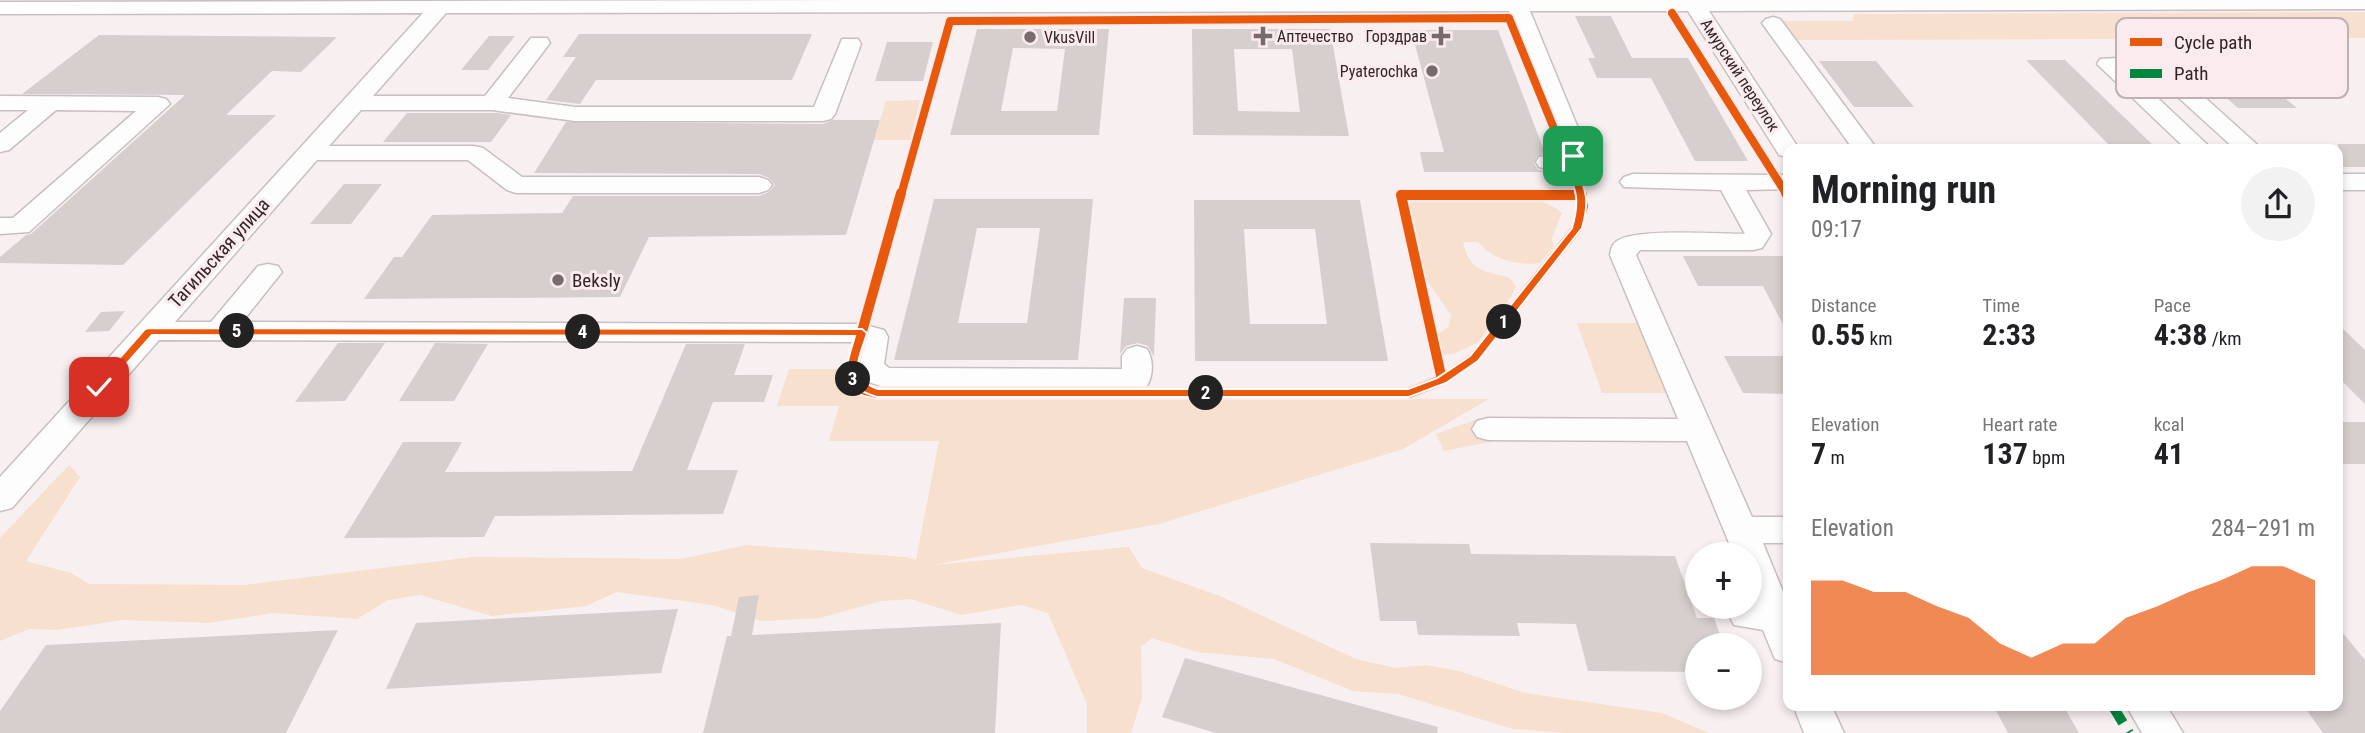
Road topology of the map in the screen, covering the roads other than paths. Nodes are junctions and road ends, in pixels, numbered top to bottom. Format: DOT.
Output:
graph roads {
  1 [pos="1693,2"];
  2 [pos="2359,2"];
  3 [pos="1045,3"];
  4 [pos="478,4"];
  5 [pos="1517,5"];
  6 [pos="440,7"];
  7 [pos="0,8"];
  8 [pos="1773,23"];
  9 [pos="539,43"];
  10 [pos="850,44"];
  11 [pos="2116,64"];
  12 [pos="2116,71"];
  13 [pos="2145,98"];
  14 [pos="2192,98"];
  15 [pos="0,103"];
  16 [pos="353,103"];
  17 [pos="492,103"];
  18 [pos="50,104"];
  19 [pos="1784,144"];
  20 [pos="1862,144"];
  21 [pos="2195,144"];
  22 [pos="2244,144"];
  23 [pos="0,145"];
  24 [pos="309,153"];
  25 [pos="1548,162"];
  26 [pos="1633,182"];
  27 [pos="1729,182"];
  28 [pos="1783,182"];
  29 [pos="2343,182"];
  30 [pos="2365,182"];
  31 [pos="759,185"];
  32 [pos="0,226"];
  33 [pos="268,272"];
  34 [pos="149,331"];
  35 [pos="219,331"];
  36 [pos="1137,356"];
  37 [pos="1488,429"];
  38 [pos="1698,430"];
  39 [pos="0,499"];
  40 [pos="1741,530"];
  41 [pos="1783,530"];
  42 [pos="1771,626"];
  43 [pos="1815,711"];
  44 [pos="2150,711"];
  45 [pos="1824,733"];
  46 [pos="2163,733"];
  1 -- 2 [label="street"];
  1 -- 5 [label="street"];
  1 -- 19 [label="street, Амурский переулок"];
  3 -- 4 [label="street"];
  3 -- 5 [label="street"];
  4 -- 6 [label="street"];
  5 -- 25 [label="street"];
  6 -- 7 [label="street"];
  6 -- 16 [label="street, Тагильская улица"];
  8 -- 20 [label="street"];
  9 -- 17 [label="street"];
  10 -- 17 [label="street"];
  11 -- 12 [label="street"];
  13 -- 21 [label="street"];
  14 -- 22 [label="street"];
  15 -- 18 [label="street"];
  16 -- 17 [label="street"];
  16 -- 24 [label="street, Тагильская улица"];
  18 -- 23 [label="street"];
  18 -- 32 [label="street"];
  24 -- 31 [label="street"];
  24 -- 34 [label="street, Тагильская улица"];
  26 -- 27 [label="street"];
  27 -- 28 [label="street"];
  27 -- 38 [label="street"];
  29 -- 30 [label="street"];
  33 -- 35 [label="street"];
  34 -- 35 [label="street"];
  34 -- 39 [label="street, Тагильская улица"];
  35 -- 36 [label="street"];
  37 -- 38 [label="street"];
  38 -- 40 [label="street"];
  40 -- 41 [label="street"];
  40 -- 42 [label="street"];
  43 -- 45 [label="street"];
  44 -- 46 [label="street"];
}
